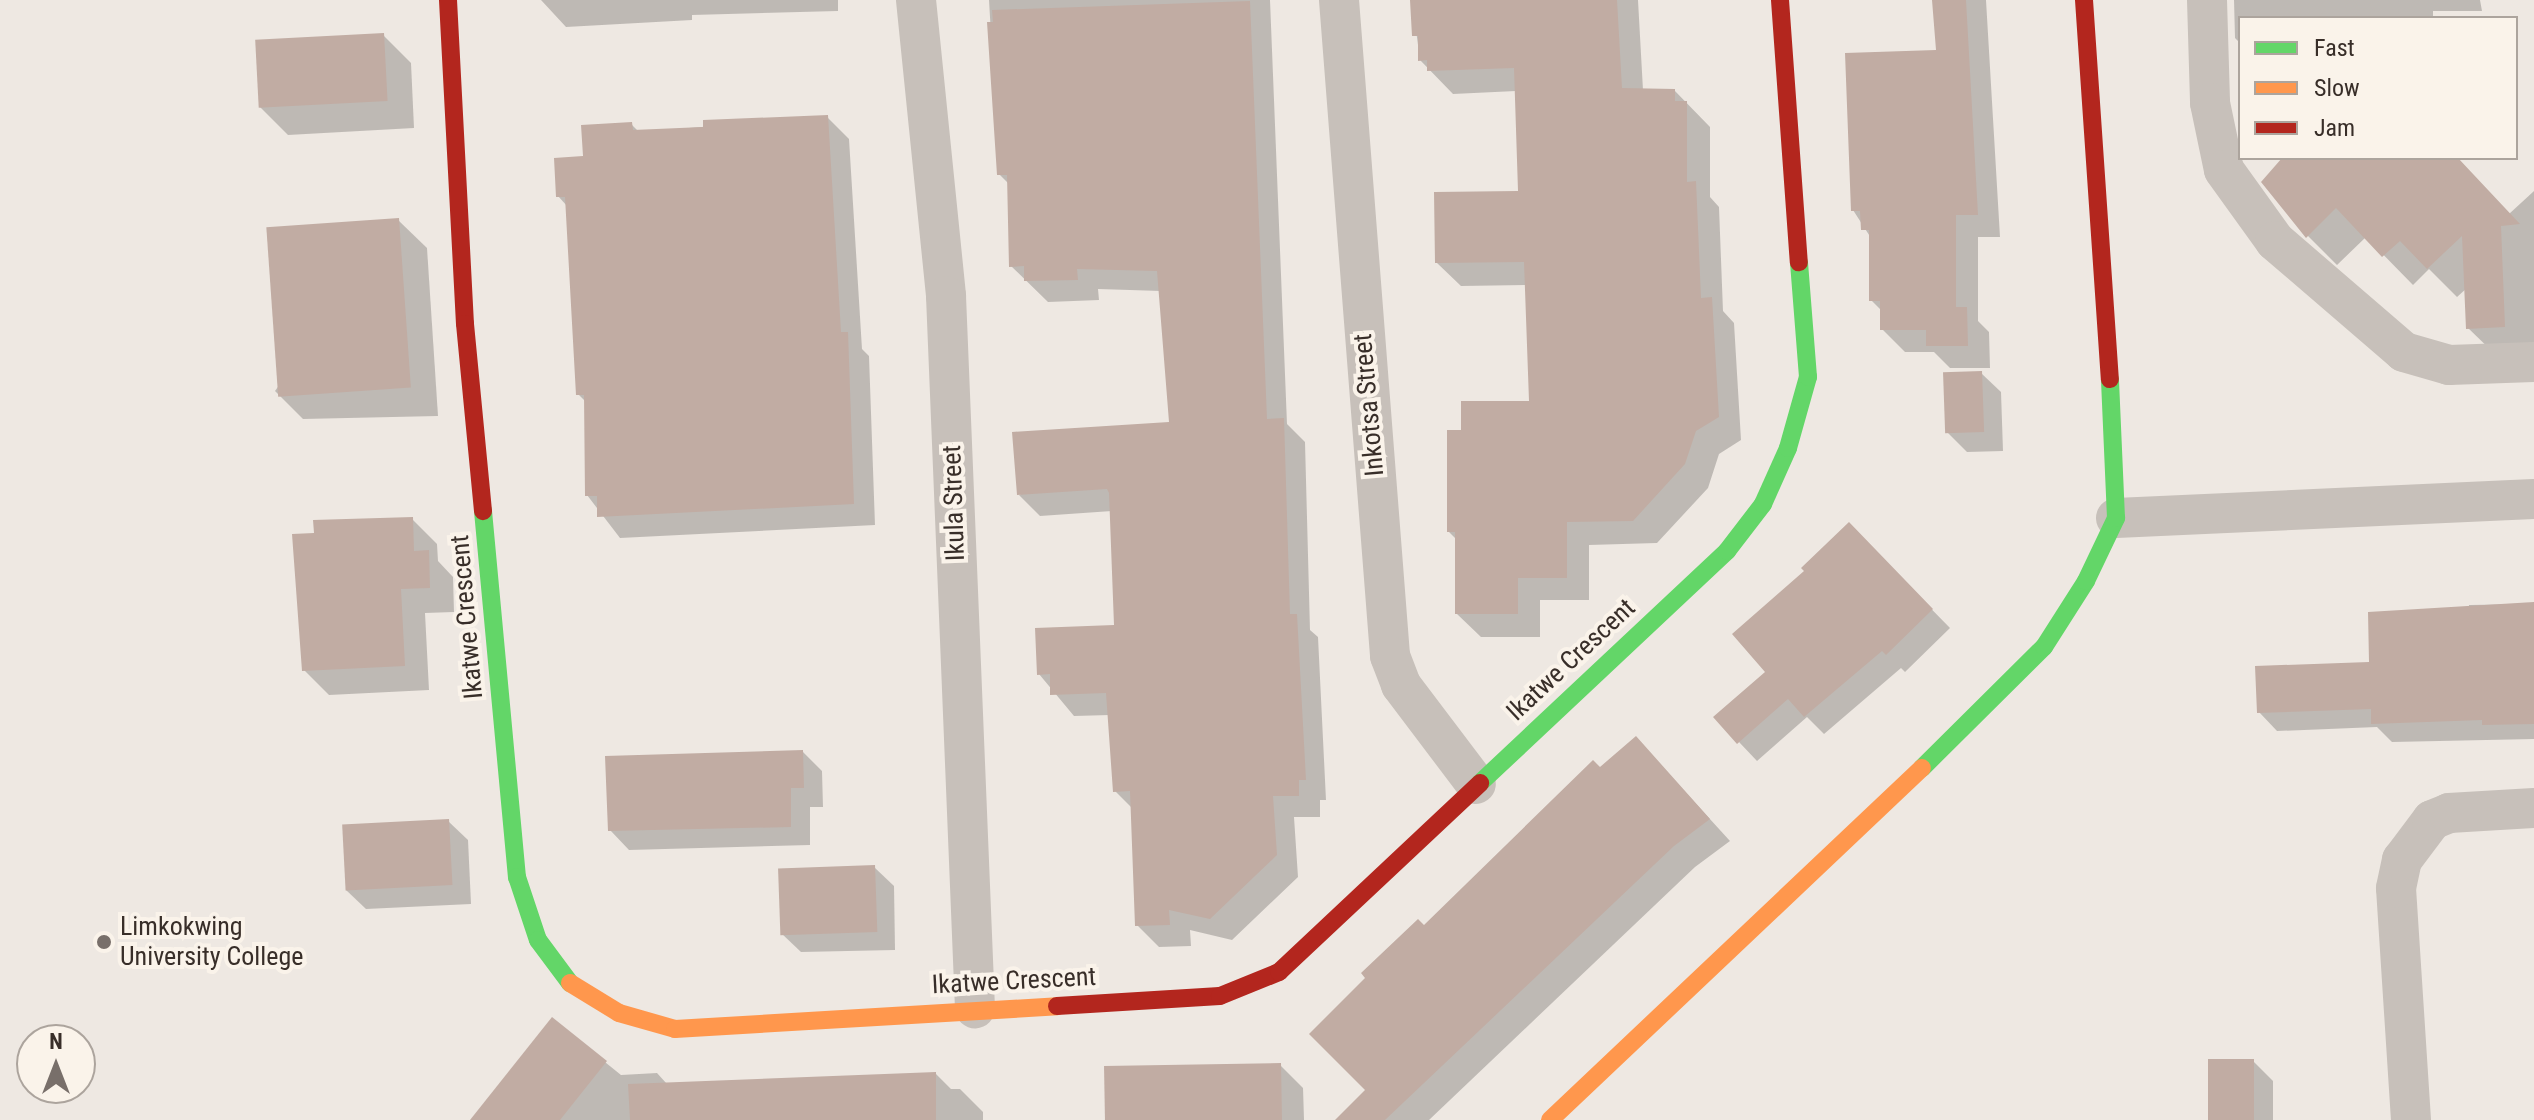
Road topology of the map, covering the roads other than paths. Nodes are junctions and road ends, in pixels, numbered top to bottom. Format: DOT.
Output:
graph roads {
  1 [pos="448,0"];
  2 [pos="916,0"];
  3 [pos="1339,0"];
  4 [pos="1780,0"];
  5 [pos="2084,0"];
  6 [pos="2207,0"];
  7 [pos="2534,362"];
  8 [pos="2534,499"];
  9 [pos="2116,518"];
  10 [pos="1476,784"];
  11 [pos="2534,808"];
  12 [pos="975,1008"];
  13 [pos="1550,1120"];
  14 [pos="2411,1120"];
  1 -- 12 [label="street, Ikatwe Crescent"];
  2 -- 12 [label="street, Ikula Street"];
  3 -- 10 [label="street, Inkotsa Street"];
  4 -- 10 [label="street, Ikatwe Crescent"];
  5 -- 9 [label="street"];
  6 -- 7 [label="street"];
  8 -- 9 [label="street"];
  9 -- 13 [label="street"];
  10 -- 12 [label="street, Ikatwe Crescent"];
  11 -- 14 [label="street"];
}
